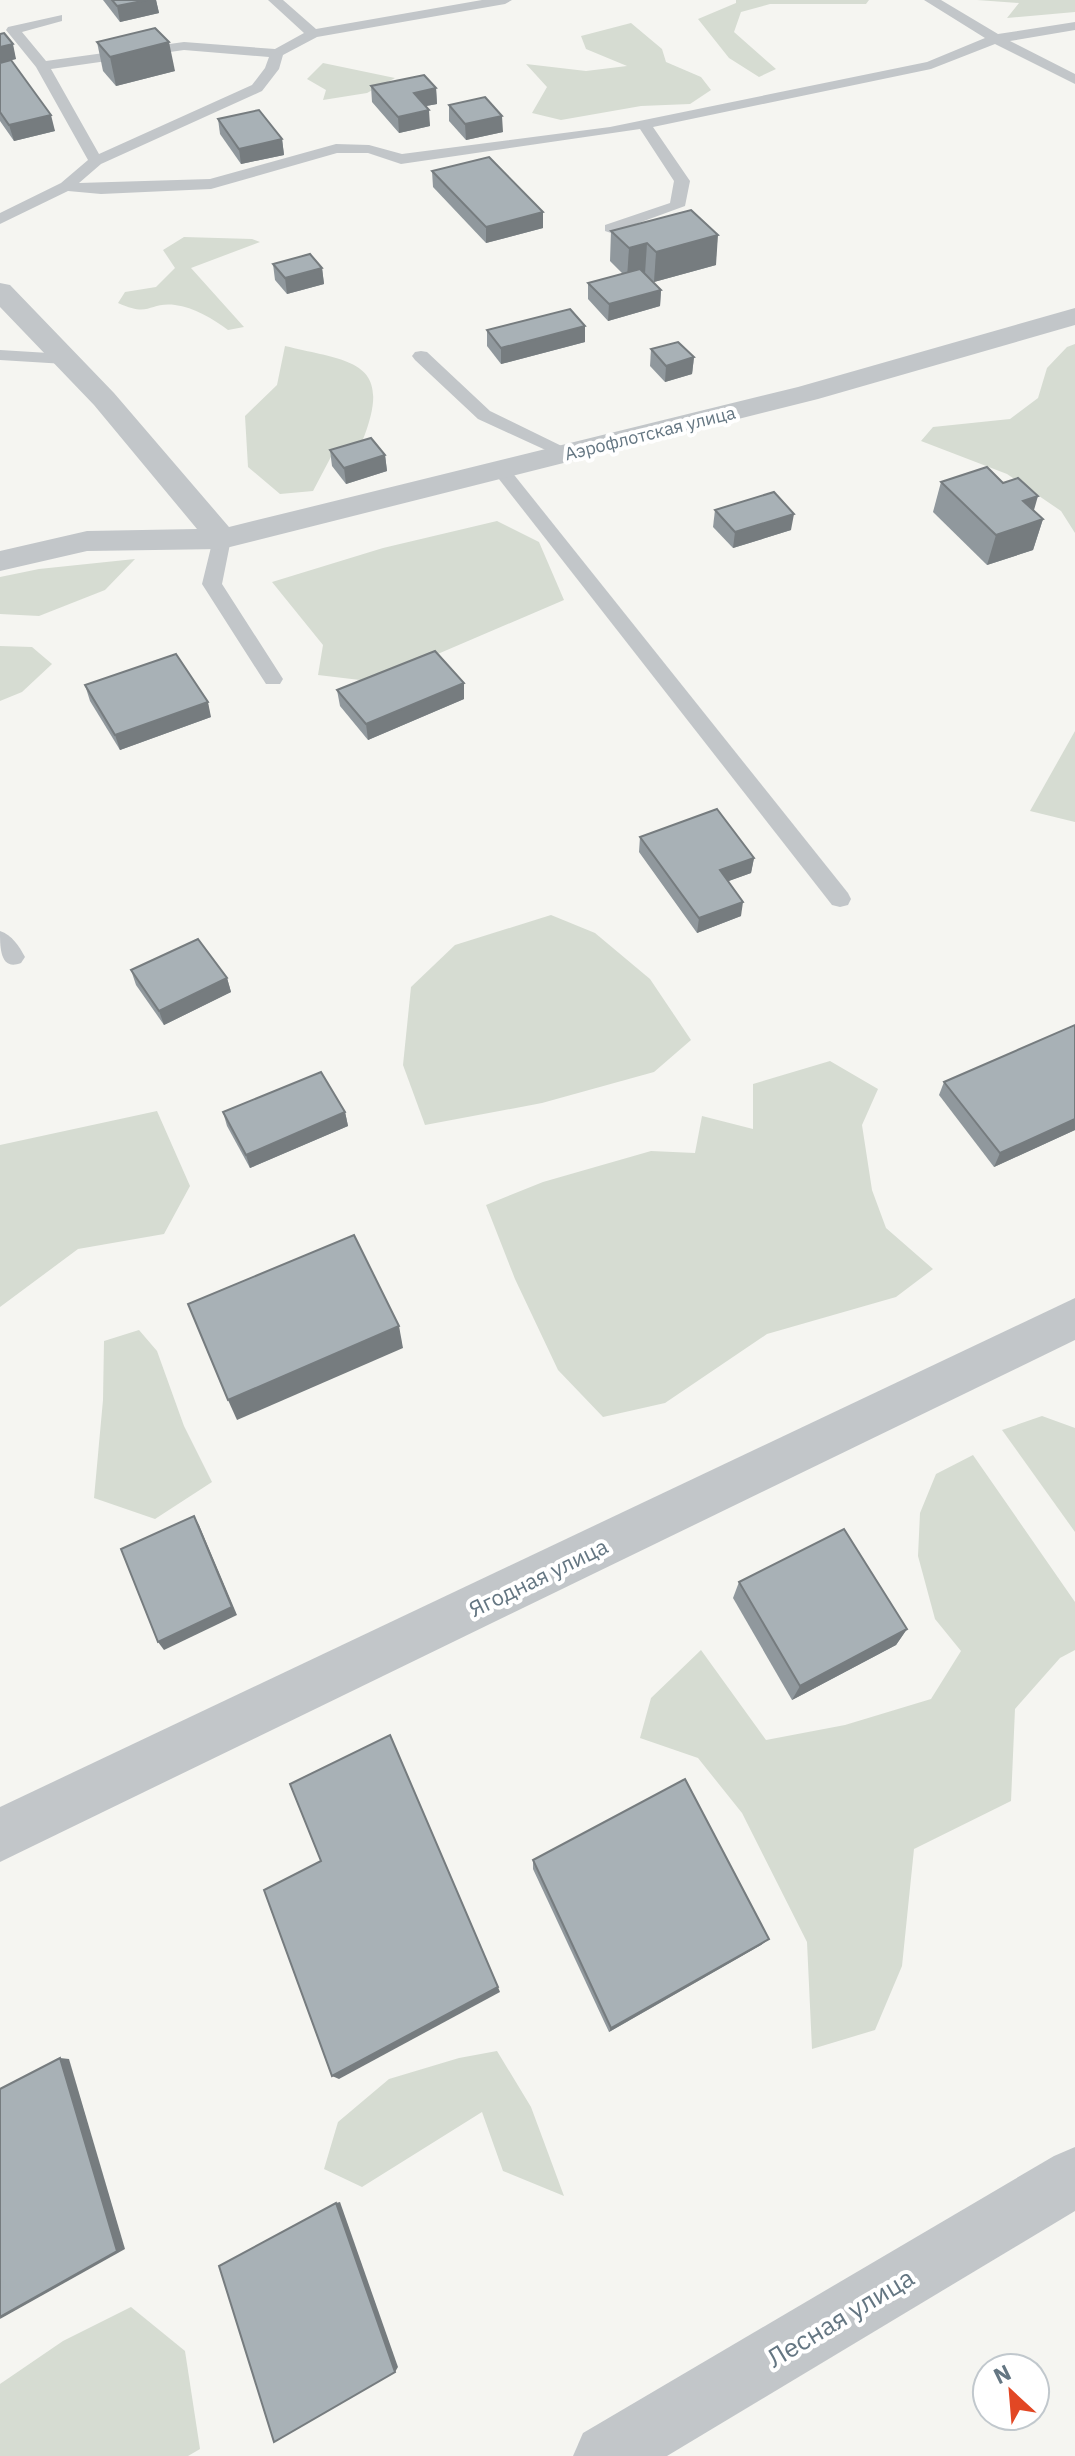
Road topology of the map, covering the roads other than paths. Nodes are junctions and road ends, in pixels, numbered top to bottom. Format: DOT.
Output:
graph roads {
  1 [pos="275,0"];
  2 [pos="505,0"];
  3 [pos="931,0"];
  4 [pos="57,18"];
  5 [pos="1075,26"];
  6 [pos="313,34"];
  7 [pos="996,39"];
  8 [pos="277,53"];
  9 [pos="42,66"];
  10 [pos="1075,80"];
  11 [pos="644,124"];
  12 [pos="96,161"];
  13 [pos="66,186"];
  14 [pos="0,219"];
  15 [pos="611,228"];
  16 [pos="0,291"];
  17 [pos="1075,316"];
  18 [pos="0,355"];
  19 [pos="421,356"];
  20 [pos="65,359"];
  21 [pos="569,454"];
  22 [pos="501,470"];
  23 [pos="222,539"];
  24 [pos="0,561"];
  25 [pos="273,679"];
  26 [pos="840,899"];
  27 [pos="1075,1318"];
  28 [pos="0,1835"];
  29 [pos="1075,2177"];
  30 [pos="606,2456"];
  1 -- 6 [label="lane"];
  2 -- 6 [label="lane"];
  3 -- 7 [label="lane"];
  4 -- 9 [label="lane"];
  5 -- 7 [label="lane"];
  6 -- 8 [label="lane"];
  7 -- 10 [label="lane"];
  7 -- 11 [label="lane"];
  8 -- 9 [label="lane"];
  8 -- 12 [label="lane"];
  9 -- 12 [label="lane"];
  11 -- 13 [label="lane"];
  11 -- 15 [label="lane"];
  12 -- 13 [label="lane"];
  13 -- 14 [label="lane"];
  16 -- 20 [label="street"];
  17 -- 21 [label="street, Аэрофлотская улица"];
  18 -- 20 [label="lane"];
  19 -- 21 [label="lane"];
  20 -- 23 [label="street"];
  21 -- 22 [label="street, Аэрофлотская улица"];
  22 -- 23 [label="street, Аэрофлотская улица"];
  22 -- 26 [label="lane"];
  23 -- 24 [label="street, Аэрофлотская улица"];
  23 -- 25 [label="lane"];
  27 -- 28 [label="street, Ягодная улица"];
  29 -- 30 [label="street, Лесная улица"];
}
